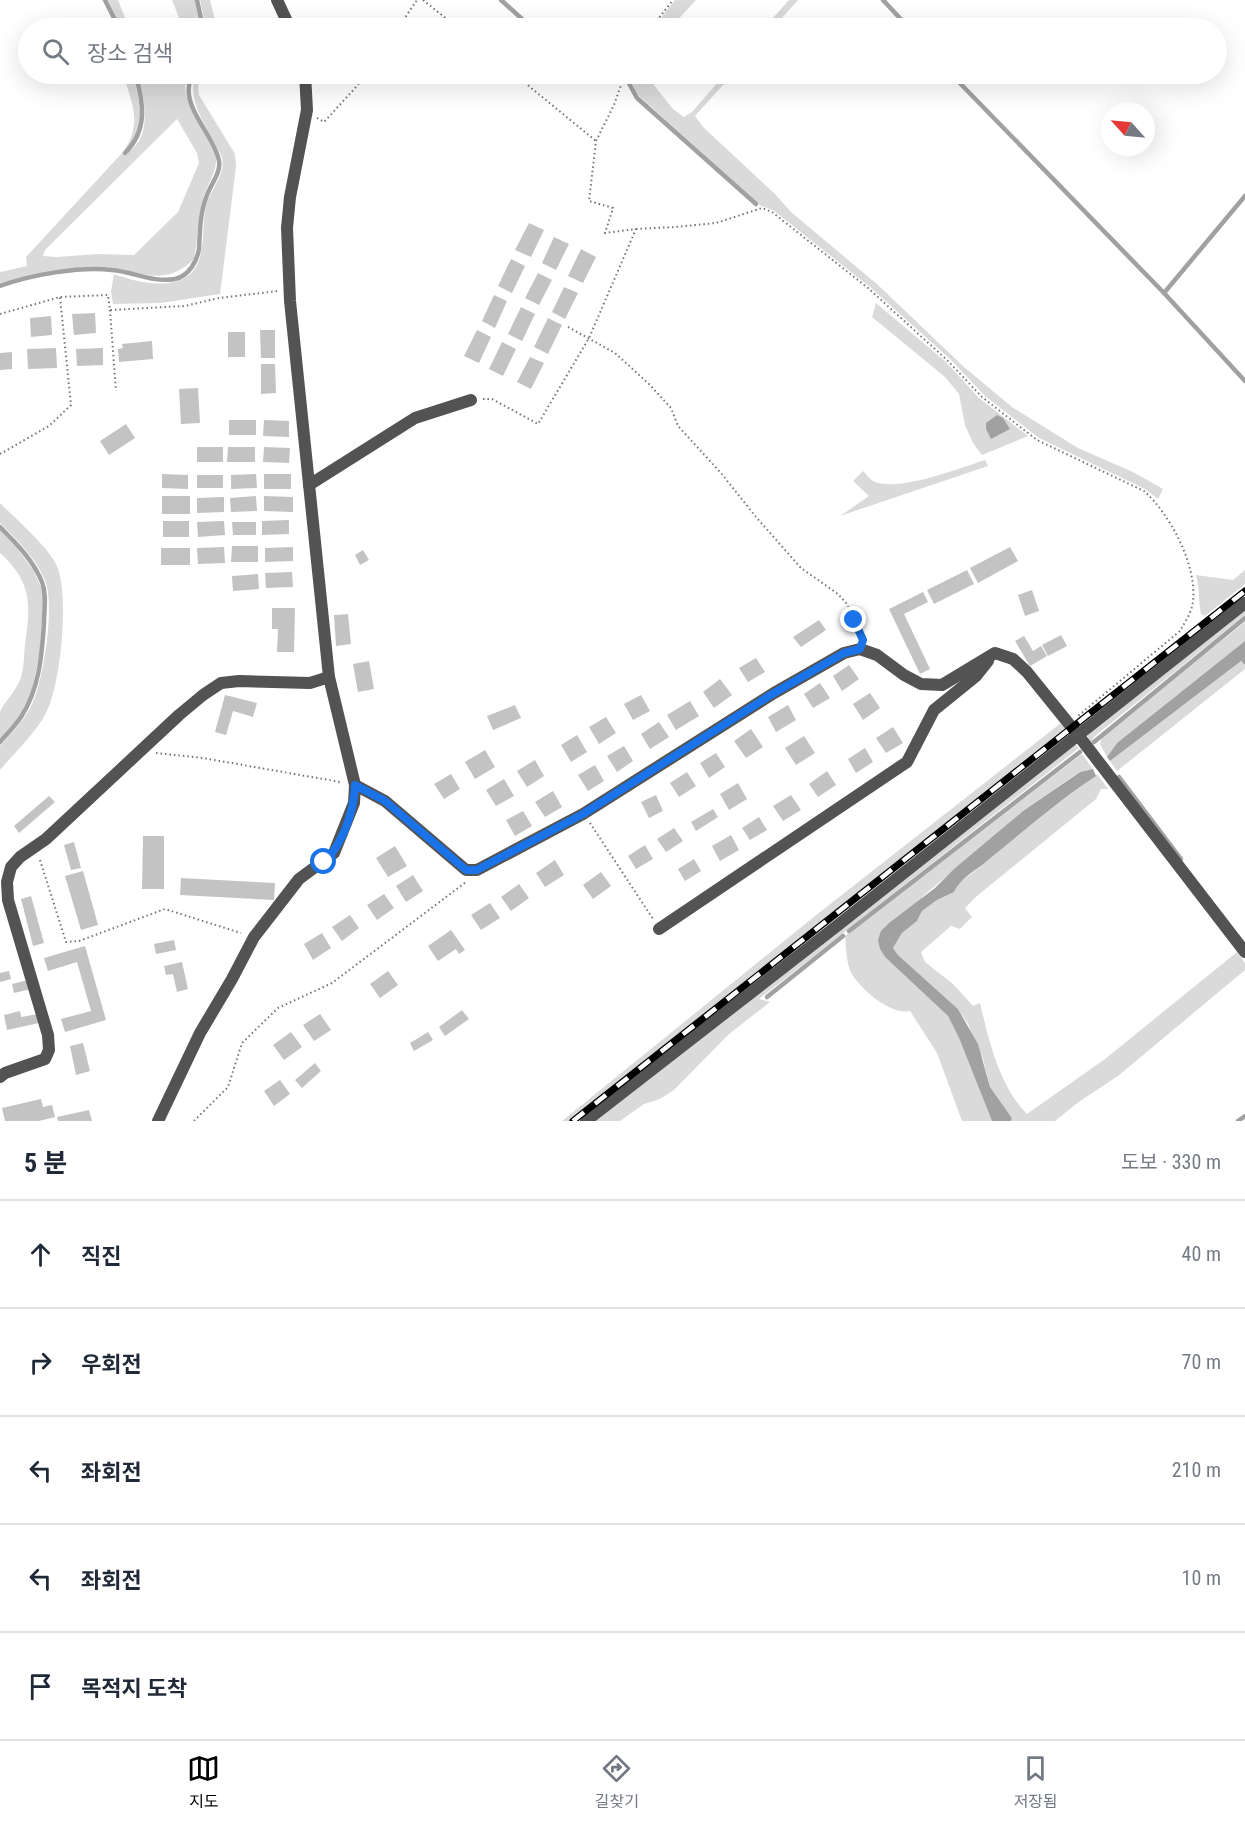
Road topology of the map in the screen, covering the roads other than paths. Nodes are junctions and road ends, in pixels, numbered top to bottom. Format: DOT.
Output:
graph roads {
  1 [pos="278,0"];
  2 [pos="286,18"];
  3 [pos="305,84"];
  4 [pos="471,400"];
  5 [pos="309,485"];
  6 [pos="1245,603"];
  7 [pos="995,653"];
  8 [pos="329,677"];
  9 [pos="1078,735"];
  10 [pos="355,785"];
  11 [pos="659,929"];
  12 [pos="1245,952"];
  13 [pos="0,1077"];
  14 [pos="158,1121"];
  15 [pos="586,1121"];
  1 -- 2 [label="street"];
  3 -- 5 [label="street"];
  4 -- 5 [label="street"];
  5 -- 8 [label="street"];
  6 -- 9 [label="street"];
  7 -- 9 [label="street"];
  7 -- 10 [label="street"];
  7 -- 11 [label="street"];
  8 -- 10 [label="street"];
  8 -- 13 [label="street"];
  9 -- 12 [label="street"];
  9 -- 15 [label="street"];
  10 -- 14 [label="street"];
}
